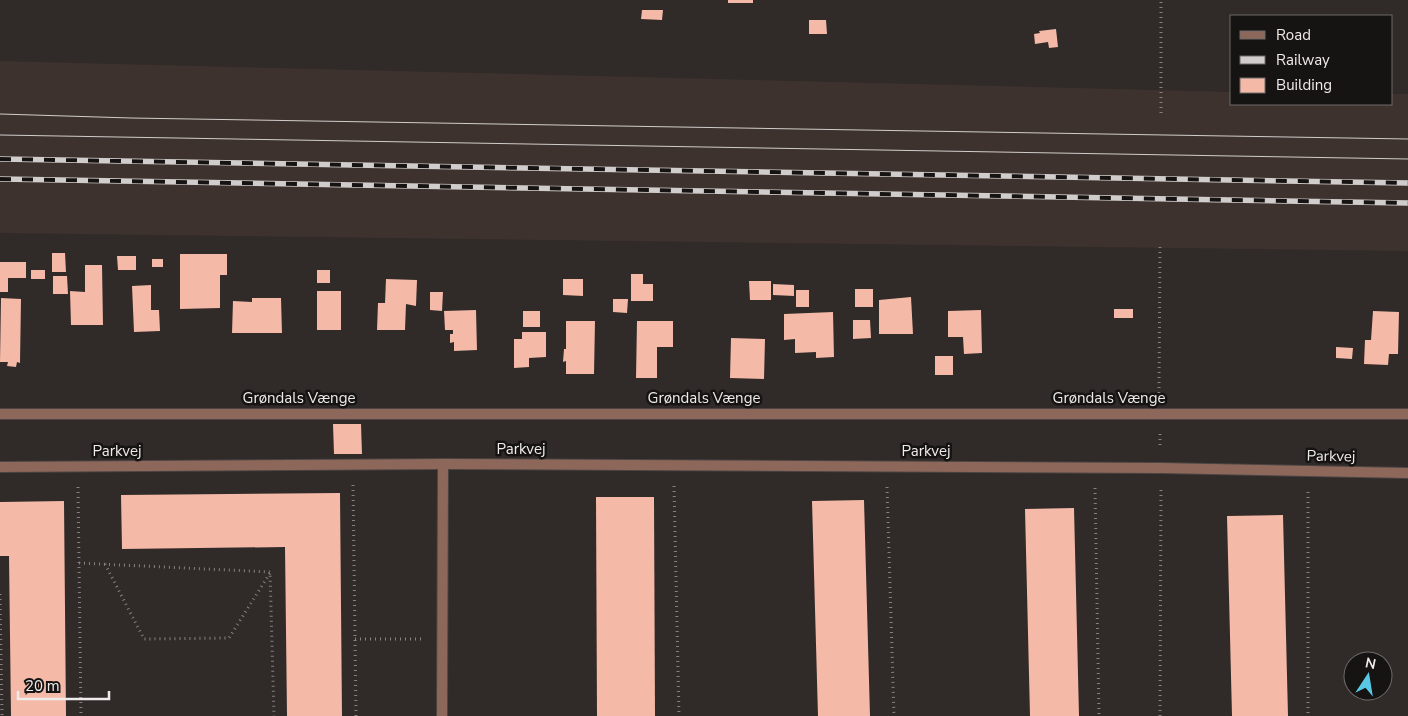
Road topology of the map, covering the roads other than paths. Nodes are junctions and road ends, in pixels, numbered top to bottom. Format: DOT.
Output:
graph roads {
  1 [pos="0,414"];
  2 [pos="1408,414"];
  3 [pos="444,464"];
  4 [pos="0,467"];
  5 [pos="1408,473"];
  6 [pos="442,716"];
  1 -- 2 [label="street, Grøndals Vænge"];
  3 -- 4 [label="street, Parkvej"];
  3 -- 5 [label="street, Parkvej"];
  3 -- 6 [label="street"];
}
